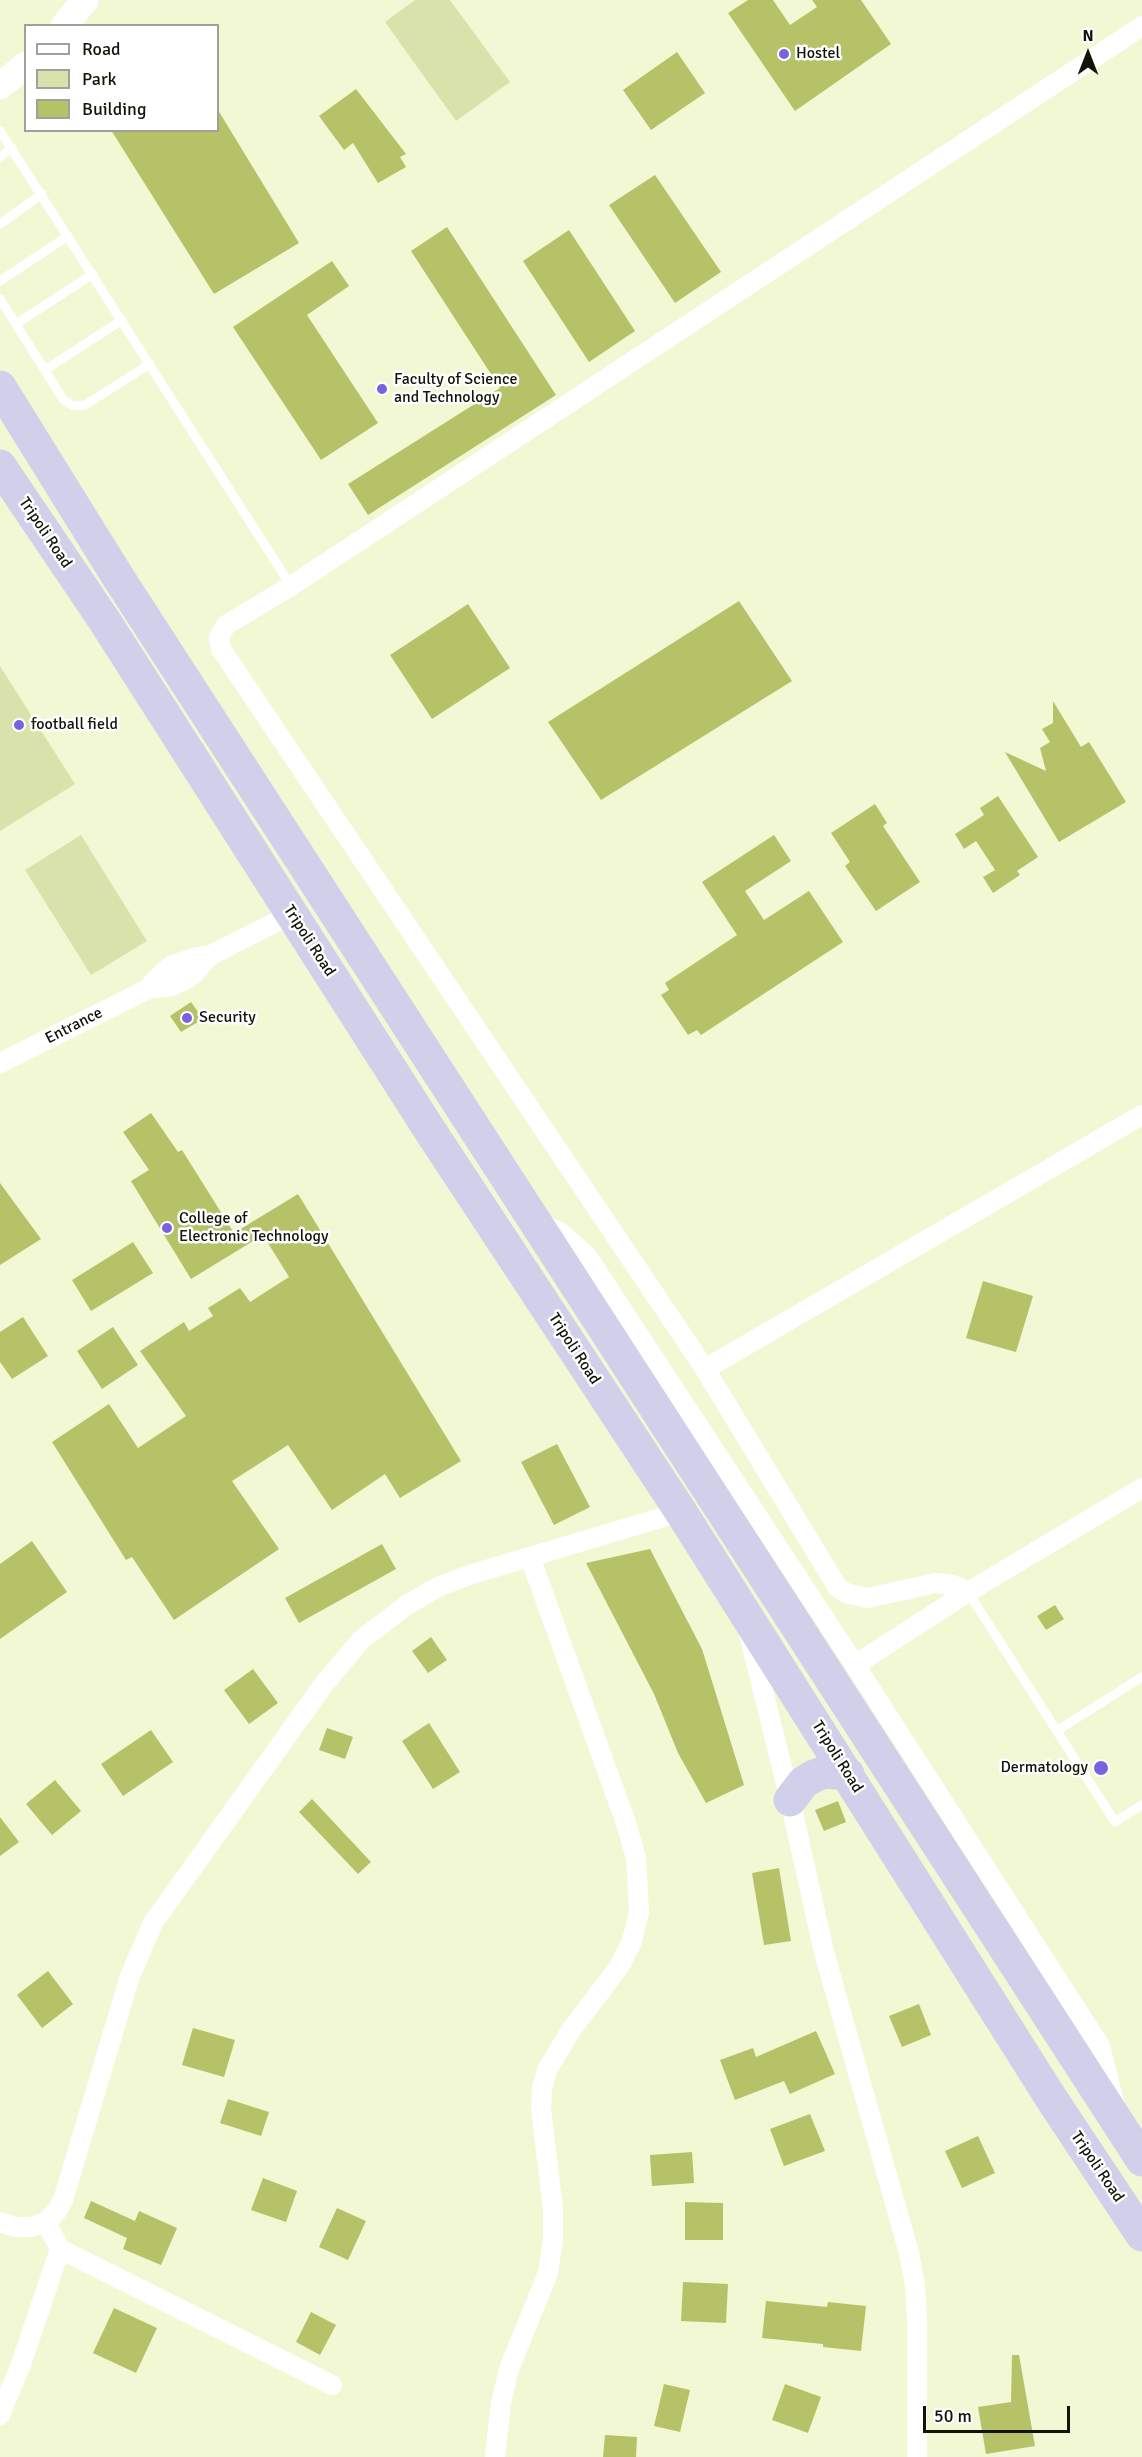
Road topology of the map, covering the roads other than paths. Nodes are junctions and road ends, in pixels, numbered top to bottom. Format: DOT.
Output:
graph roads {
  1 [pos="85,0"];
  2 [pos="66,24"];
  3 [pos="1142,26"];
  4 [pos="24,67"];
  5 [pos="0,86"];
  6 [pos="0,130"];
  7 [pos="12,148"];
  8 [pos="0,157"];
  9 [pos="42,194"];
  10 [pos="0,224"];
  11 [pos="68,236"];
  12 [pos="93,274"];
  13 [pos="0,281"];
  14 [pos="0,299"];
  15 [pos="122,320"];
  16 [pos="16,324"];
  17 [pos="150,364"];
  18 [pos="45,370"];
  19 [pos="0,387"];
  20 [pos="0,466"];
  21 [pos="291,586"];
  22 [pos="292,914"];
  23 [pos="0,1063"];
  24 [pos="1142,1115"];
  25 [pos="535,1222"];
  26 [pos="705,1369"];
  27 [pos="1142,1488"];
  28 [pos="681,1512"];
  29 [pos="530,1557"];
  30 [pos="968,1592"];
  31 [pos="741,1605"];
  32 [pos="855,1665"];
  33 [pos="1142,1677"];
  34 [pos="1058,1730"];
  35 [pos="848,1774"];
  36 [pos="790,1800"];
  37 [pos="1142,1805"];
  38 [pos="1119,2124"];
  39 [pos="1142,2160"];
  40 [pos="0,2222"];
  41 [pos="46,2222"];
  42 [pos="1142,2235"];
  43 [pos="60,2249"];
  44 [pos="332,2385"];
  45 [pos="0,2415"];
  46 [pos="495,2457"];
  47 [pos="917,2457"];
  1 -- 2 [label="street"];
  3 -- 21 [label="street"];
  4 -- 5 [label="street"];
  6 -- 7 [label="lane"];
  7 -- 8 [label="lane"];
  7 -- 9 [label="lane"];
  9 -- 10 [label="lane"];
  9 -- 11 [label="lane"];
  11 -- 12 [label="lane"];
  11 -- 13 [label="lane"];
  12 -- 15 [label="lane"];
  12 -- 16 [label="lane"];
  14 -- 16 [label="lane"];
  15 -- 17 [label="lane"];
  15 -- 18 [label="lane"];
  16 -- 18 [label="lane"];
  17 -- 18 [label="lane"];
  17 -- 21 [label="lane"];
  19 -- 25 [label="highway"];
  20 -- 22 [label="highway, Tripoli Road"];
  21 -- 26 [label="street"];
  22 -- 23 [label="street, Entrance"];
  22 -- 28 [label="highway, Tripoli Road"];
  24 -- 26 [label="street"];
  25 -- 32 [label="street"];
  25 -- 38 [label="highway"];
  26 -- 30 [label="street"];
  27 -- 30 [label="street"];
  28 -- 29 [label="street"];
  28 -- 31 [label="highway, Tripoli Road"];
  29 -- 41 [label="street"];
  29 -- 46 [label="street"];
  30 -- 32 [label="street"];
  30 -- 37 [label="lane"];
  31 -- 35 [label="highway, Tripoli Road"];
  31 -- 36 [label="street"];
  32 -- 38 [label="street"];
  33 -- 34 [label="lane"];
  35 -- 36 [label="highway"];
  35 -- 42 [label="highway, Tripoli Road"];
  36 -- 47 [label="street"];
  38 -- 39 [label="highway"];
  40 -- 41 [label="street"];
  41 -- 43 [label="street"];
  43 -- 44 [label="street"];
  43 -- 45 [label="street"];
}
